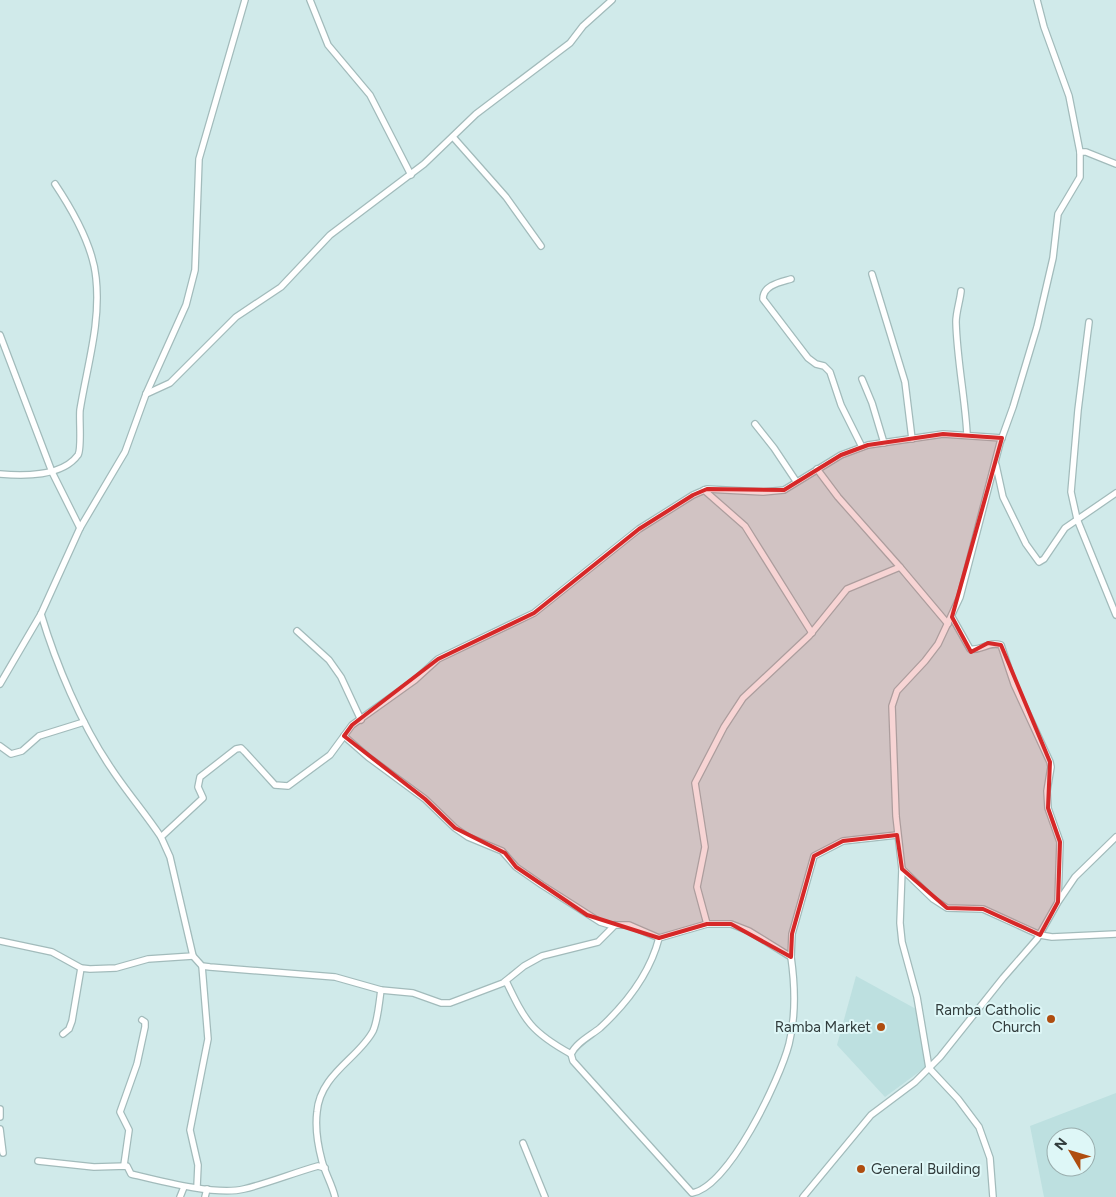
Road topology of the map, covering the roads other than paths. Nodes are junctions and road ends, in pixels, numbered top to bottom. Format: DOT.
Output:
graph roads {
  1 [pos="244,0"];
  2 [pos="310,0"];
  3 [pos="612,0"];
  4 [pos="1038,0"];
  5 [pos="453,137"];
  6 [pos="1080,152"];
  7 [pos="1116,164"];
  8 [pos="411,175"];
  9 [pos="55,184"];
  10 [pos="541,246"];
  11 [pos="872,274"];
  12 [pos="791,279"];
  13 [pos="961,291"];
  14 [pos="1089,322"];
  15 [pos="0,334"];
  16 [pos="862,379"];
  17 [pos="146,394"];
  18 [pos="755,424"];
  19 [pos="967,434"];
  20 [pos="912,438"];
  21 [pos="1002,438"];
  22 [pos="884,443"];
  23 [pos="862,447"];
  24 [pos="996,463"];
  25 [pos="817,469"];
  26 [pos="52,472"];
  27 [pos="0,474"];
  28 [pos="796,481"];
  29 [pos="704,490"];
  30 [pos="1116,493"];
  31 [pos="1077,520"];
  32 [pos="80,528"];
  33 [pos="900,567"];
  34 [pos="41,614"];
  35 [pos="1116,615"];
  36 [pos="952,617"];
  37 [pos="948,624"];
  38 [pos="297,631"];
  39 [pos="812,633"];
  40 [pos="0,684"];
  41 [pos="360,720"];
  42 [pos="84,722"];
  43 [pos="344,736"];
  44 [pos="0,746"];
  45 [pos="897,835"];
  46 [pos="160,837"];
  47 [pos="1116,837"];
  48 [pos="902,869"];
  49 [pos="1058,902"];
  50 [pos="707,924"];
  51 [pos="615,925"];
  52 [pos="1116,934"];
  53 [pos="1040,935"];
  54 [pos="659,938"];
  55 [pos="0,940"];
  56 [pos="193,956"];
  57 [pos="791,957"];
  58 [pos="202,966"];
  59 [pos="81,968"];
  60 [pos="506,981"];
  61 [pos="381,990"];
  62 [pos="142,1020"];
  63 [pos="63,1034"];
  64 [pos="571,1054"];
  65 [pos="929,1068"];
  66 [pos="0,1109"];
  67 [pos="0,1117"];
  68 [pos="0,1130"];
  69 [pos="523,1143"];
  70 [pos="3,1153"];
  71 [pos="38,1160"];
  72 [pos="124,1165"];
  73 [pos="325,1168"];
  74 [pos="184,1186"];
  75 [pos="197,1187"];
  76 [pos="207,1189"];
  77 [pos="692,1195"];
  78 [pos="180,1197"];
  79 [pos="205,1197"];
  80 [pos="334,1197"];
  81 [pos="546,1197"];
  82 [pos="803,1197"];
  83 [pos="993,1197"];
  1 -- 17 [label="street"];
  2 -- 8 [label="street"];
  3 -- 5 [label="street"];
  4 -- 6 [label="street"];
  5 -- 8 [label="street"];
  5 -- 10 [label="street"];
  6 -- 7 [label="street"];
  6 -- 21 [label="street"];
  8 -- 17 [label="street"];
  9 -- 26 [label="street"];
  11 -- 20 [label="street"];
  12 -- 23 [label="street"];
  13 -- 19 [label="street"];
  14 -- 31 [label="street"];
  15 -- 26 [label="street"];
  16 -- 22 [label="street"];
  17 -- 32 [label="street"];
  18 -- 28 [label="street"];
  19 -- 20 [label="street"];
  19 -- 21 [label="street"];
  20 -- 22 [label="street"];
  21 -- 24 [label="street"];
  22 -- 23 [label="street"];
  23 -- 25 [label="street"];
  24 -- 31 [label="street"];
  24 -- 36 [label="street"];
  25 -- 28 [label="street"];
  25 -- 33 [label="street"];
  26 -- 27 [label="street"];
  26 -- 32 [label="street"];
  28 -- 29 [label="street"];
  29 -- 39 [label="street"];
  29 -- 41 [label="street"];
  30 -- 31 [label="street"];
  31 -- 35 [label="street"];
  32 -- 34 [label="street"];
  33 -- 37 [label="street"];
  33 -- 39 [label="street"];
  34 -- 40 [label="street"];
  34 -- 42 [label="street"];
  36 -- 37 [label="street"];
  36 -- 49 [label="street"];
  37 -- 45 [label="street"];
  38 -- 41 [label="street"];
  39 -- 50 [label="street"];
  41 -- 43 [label="street"];
  42 -- 44 [label="street"];
  42 -- 46 [label="street"];
  43 -- 46 [label="street"];
  43 -- 51 [label="street"];
  45 -- 48 [label="street"];
  45 -- 57 [label="street"];
  46 -- 56 [label="street"];
  47 -- 49 [label="street"];
  48 -- 53 [label="street"];
  48 -- 65 [label="street"];
  49 -- 53 [label="street"];
  50 -- 54 [label="street"];
  50 -- 57 [label="street"];
  51 -- 54 [label="street"];
  51 -- 60 [label="street"];
  52 -- 53 [label="street"];
  53 -- 65 [label="street"];
  54 -- 64 [label="street"];
  55 -- 59 [label="street"];
  56 -- 58 [label="street"];
  56 -- 59 [label="street"];
  57 -- 77 [label="street"];
  58 -- 61 [label="street"];
  58 -- 75 [label="street"];
  59 -- 63 [label="street"];
  60 -- 61 [label="street"];
  60 -- 64 [label="street"];
  61 -- 73 [label="street"];
  62 -- 72 [label="street"];
  64 -- 77 [label="street"];
  65 -- 82 [label="street"];
  65 -- 83 [label="street"];
  66 -- 67 [label="street"];
  68 -- 70 [label="street"];
  69 -- 81 [label="street"];
  71 -- 72 [label="street"];
  72 -- 74 [label="street"];
  73 -- 76 [label="street"];
  73 -- 80 [label="street"];
  74 -- 75 [label="street"];
  74 -- 78 [label="street"];
  75 -- 76 [label="street"];
  76 -- 79 [label="street"];
}
